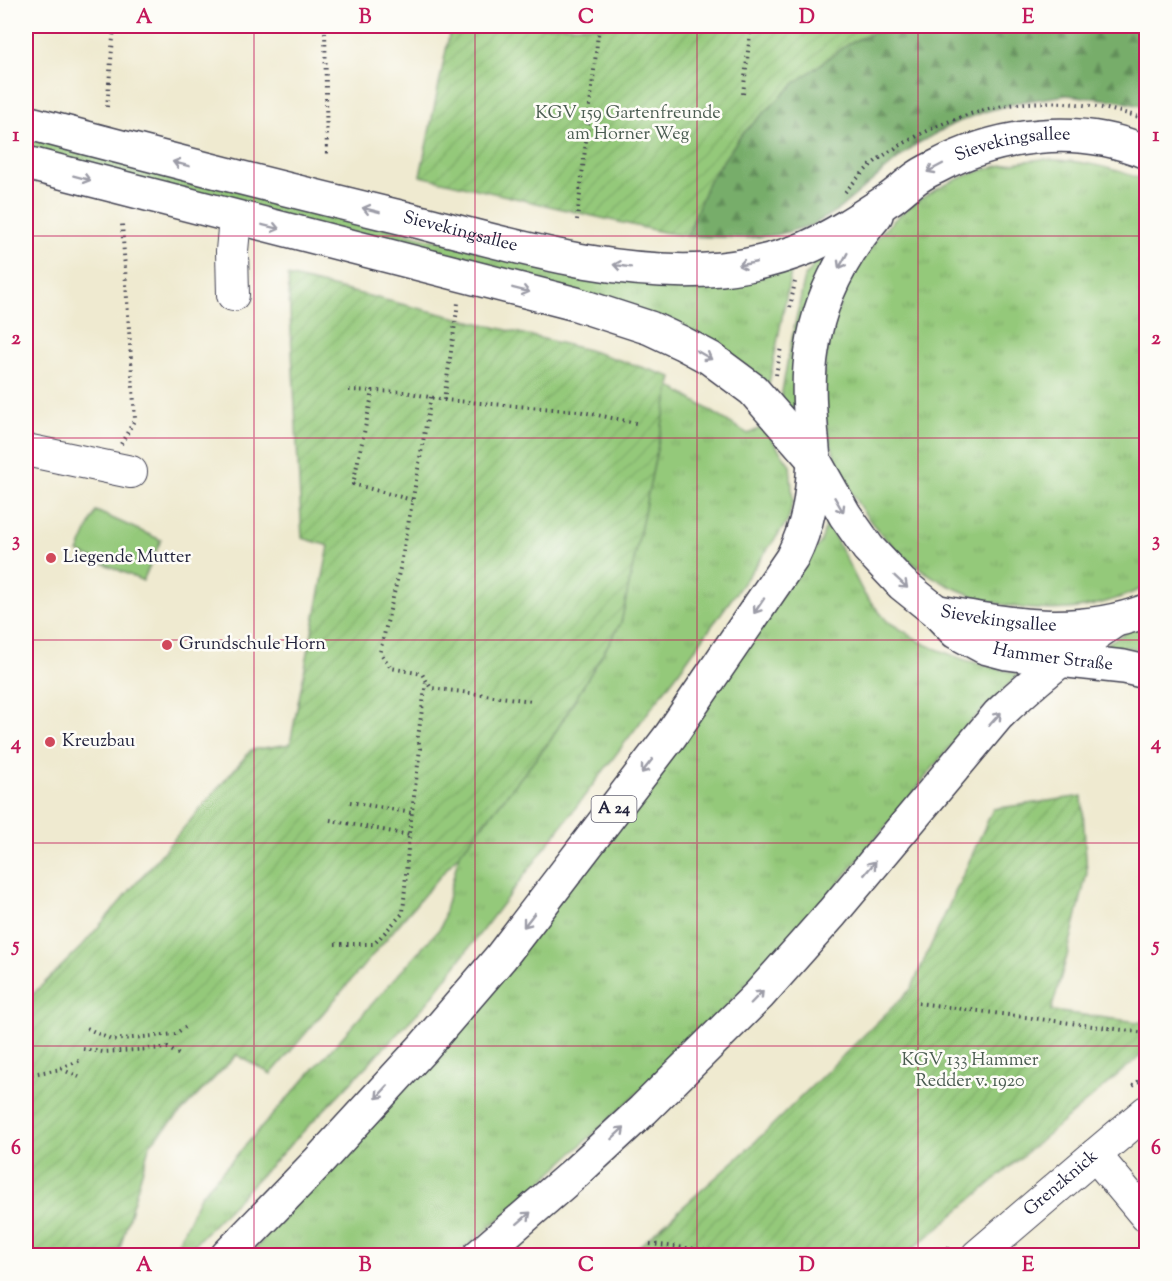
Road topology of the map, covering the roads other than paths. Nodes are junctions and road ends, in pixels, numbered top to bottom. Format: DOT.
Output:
graph roads {
  1 [pos="26,122"];
  2 [pos="1146,152"];
  3 [pos="26,164"];
  4 [pos="891,198"];
  5 [pos="235,218"];
  6 [pos="233,296"];
  7 [pos="26,450"];
  8 [pos="814,460"];
  9 [pos="119,469"];
  10 [pos="1146,611"];
  11 [pos="937,612"];
  12 [pos="1114,621"];
  13 [pos="1059,660"];
  14 [pos="1146,672"];
  15 [pos="1146,1113"];
  16 [pos="1095,1155"];
  17 [pos="1146,1216"];
  18 [pos="227,1256"];
  19 [pos="479,1256"];
  20 [pos="977,1256"];
  4 -- 1 [label="main road, Sievekingsallee, one-way"];
  2 -- 4 [label="main road, Sievekingsallee, one-way"];
  3 -- 5 [label="main road, Sievekingsallee, one-way"];
  4 -- 8 [label="main road, Sievekingsallee, one-way"];
  5 -- 6 [label="street"];
  5 -- 8 [label="main road, Sievekingsallee, one-way"];
  7 -- 9 [label="street"];
  8 -- 11 [label="main road, Sievekingsallee, one-way"];
  8 -- 18 [label="main road, A 24, one-way"];
  10 -- 12 [label="main road, Sievekingsallee"];
  11 -- 12 [label="main road, Sievekingsallee"];
  11 -- 13 [label="main road, Hammer Straße"];
  12 -- 13 [label="main road"];
  13 -- 14 [label="main road, Hammer Straße"];
  19 -- 13 [label="main road, one-way"];
  15 -- 16 [label="street, Grenzknick"];
  16 -- 17 [label="street"];
  16 -- 20 [label="street, Grenzknick"];
}
